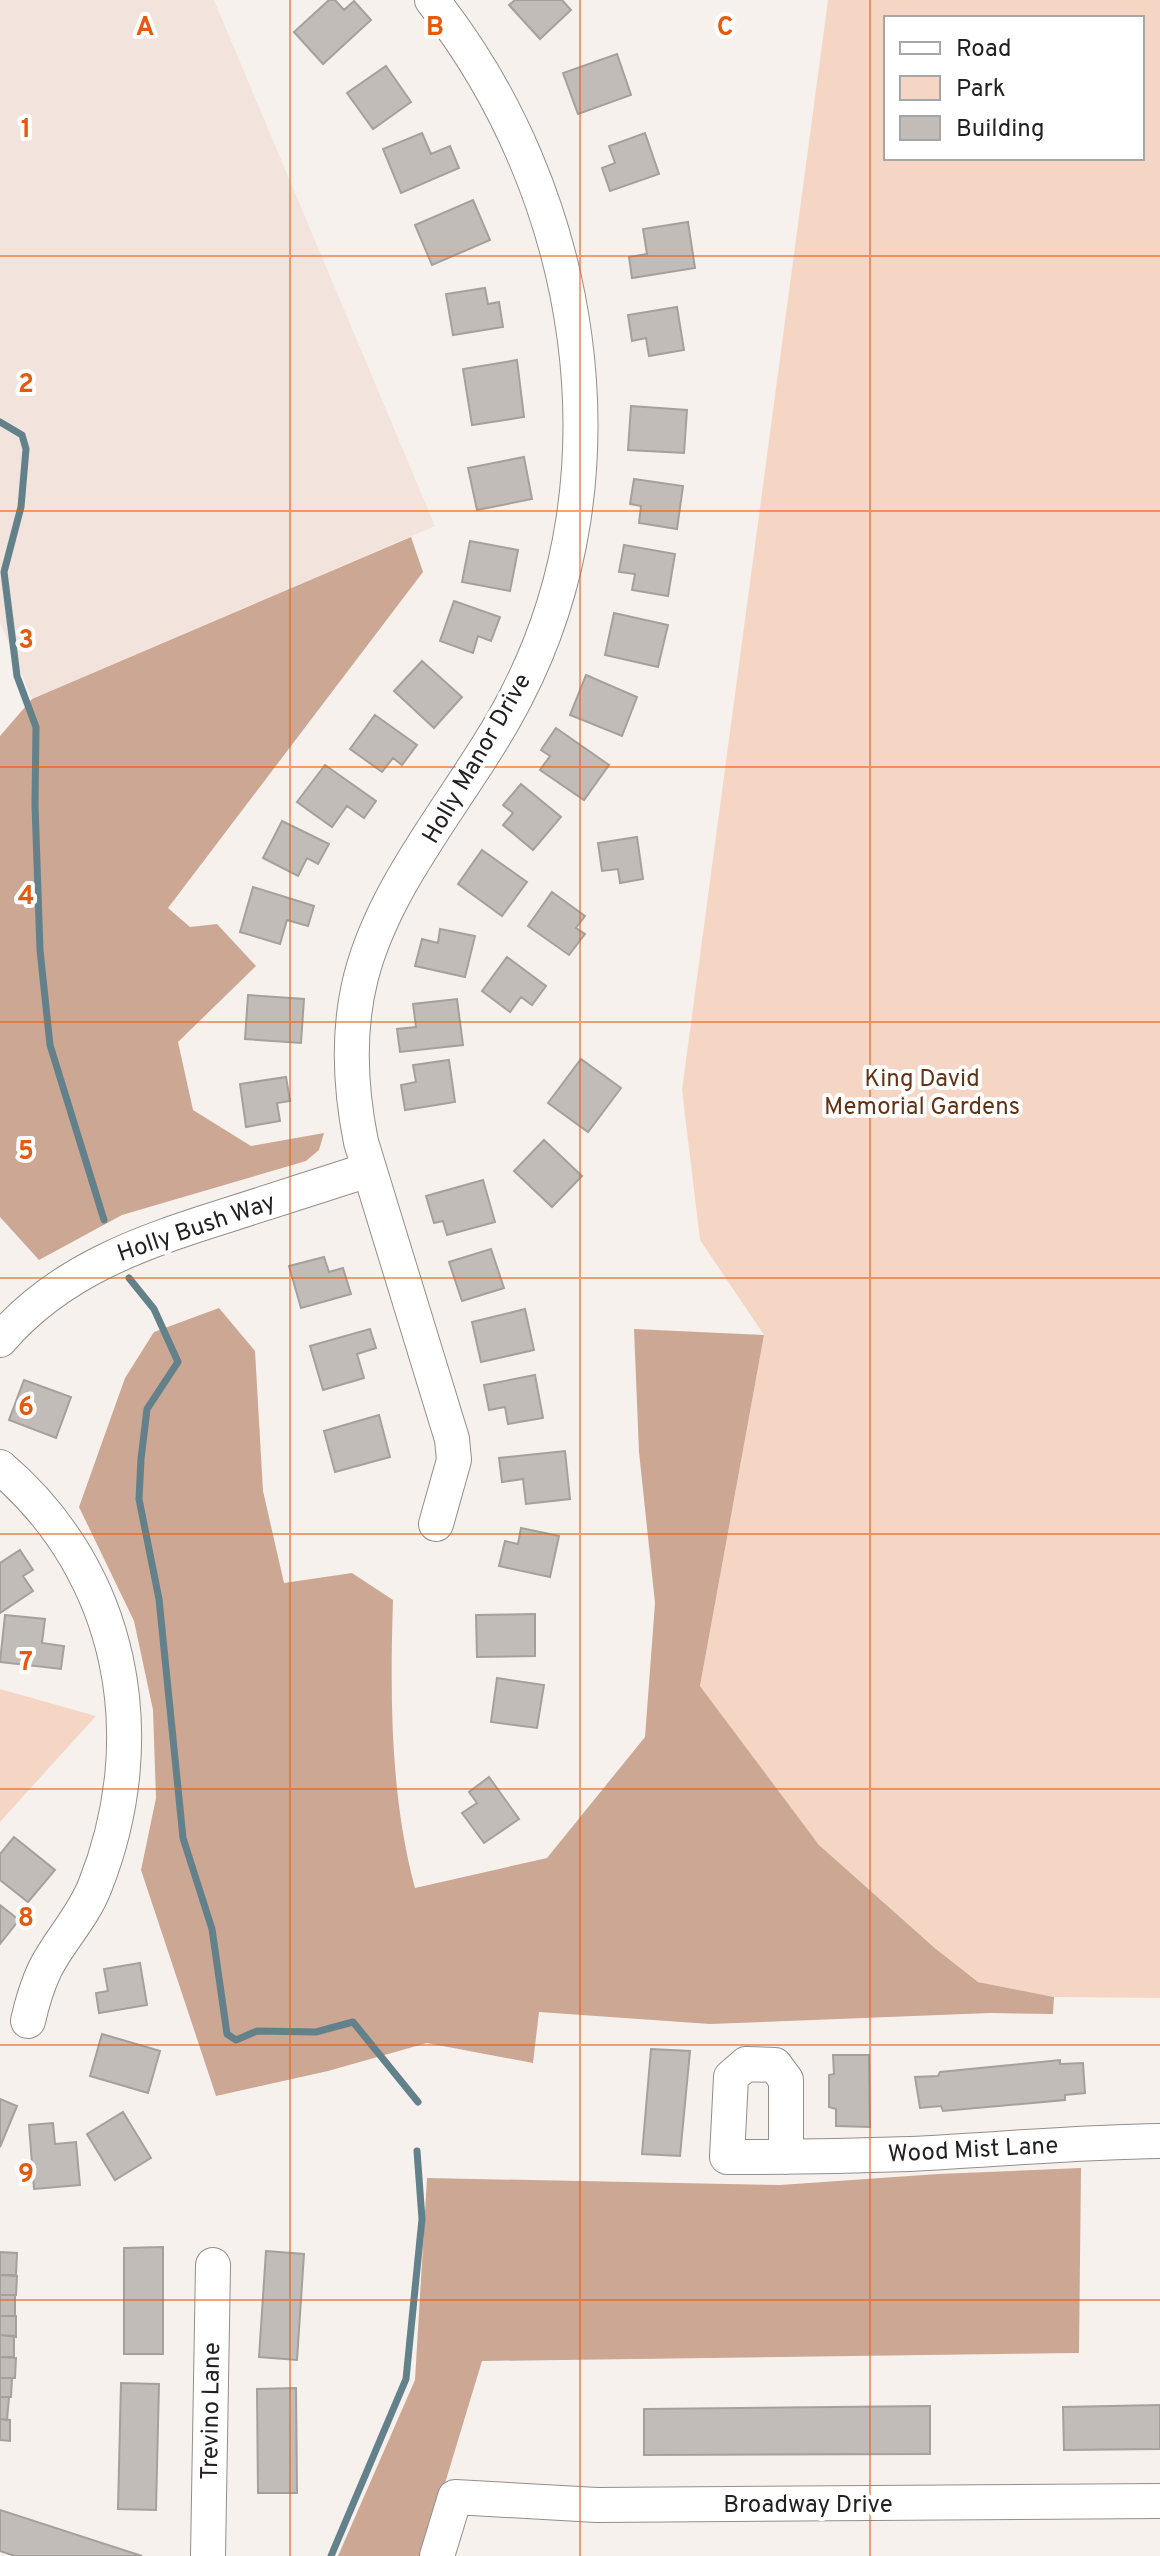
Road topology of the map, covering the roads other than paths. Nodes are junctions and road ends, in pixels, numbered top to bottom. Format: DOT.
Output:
graph roads {
  1 [pos="432,0"];
  2 [pos="368,1170"];
  3 [pos="0,1340"];
  4 [pos="0,1467"];
  5 [pos="436,1524"];
  6 [pos="28,2021"];
  7 [pos="1160,2141"];
  8 [pos="786,2157"];
  9 [pos="213,2265"];
  10 [pos="1160,2501"];
  11 [pos="208,2556"];
  12 [pos="437,2556"];
  1 -- 2 [label="street, Holly Manor Drive"];
  2 -- 3 [label="street, Holly Bush Way"];
  2 -- 5 [label="street, Holly Manor Drive"];
  4 -- 6 [label="street"];
  7 -- 8 [label="street, Wood Mist Lane"];
  9 -- 11 [label="street, Trevino Lane"];
  10 -- 12 [label="street, Broadway Drive"];
}
